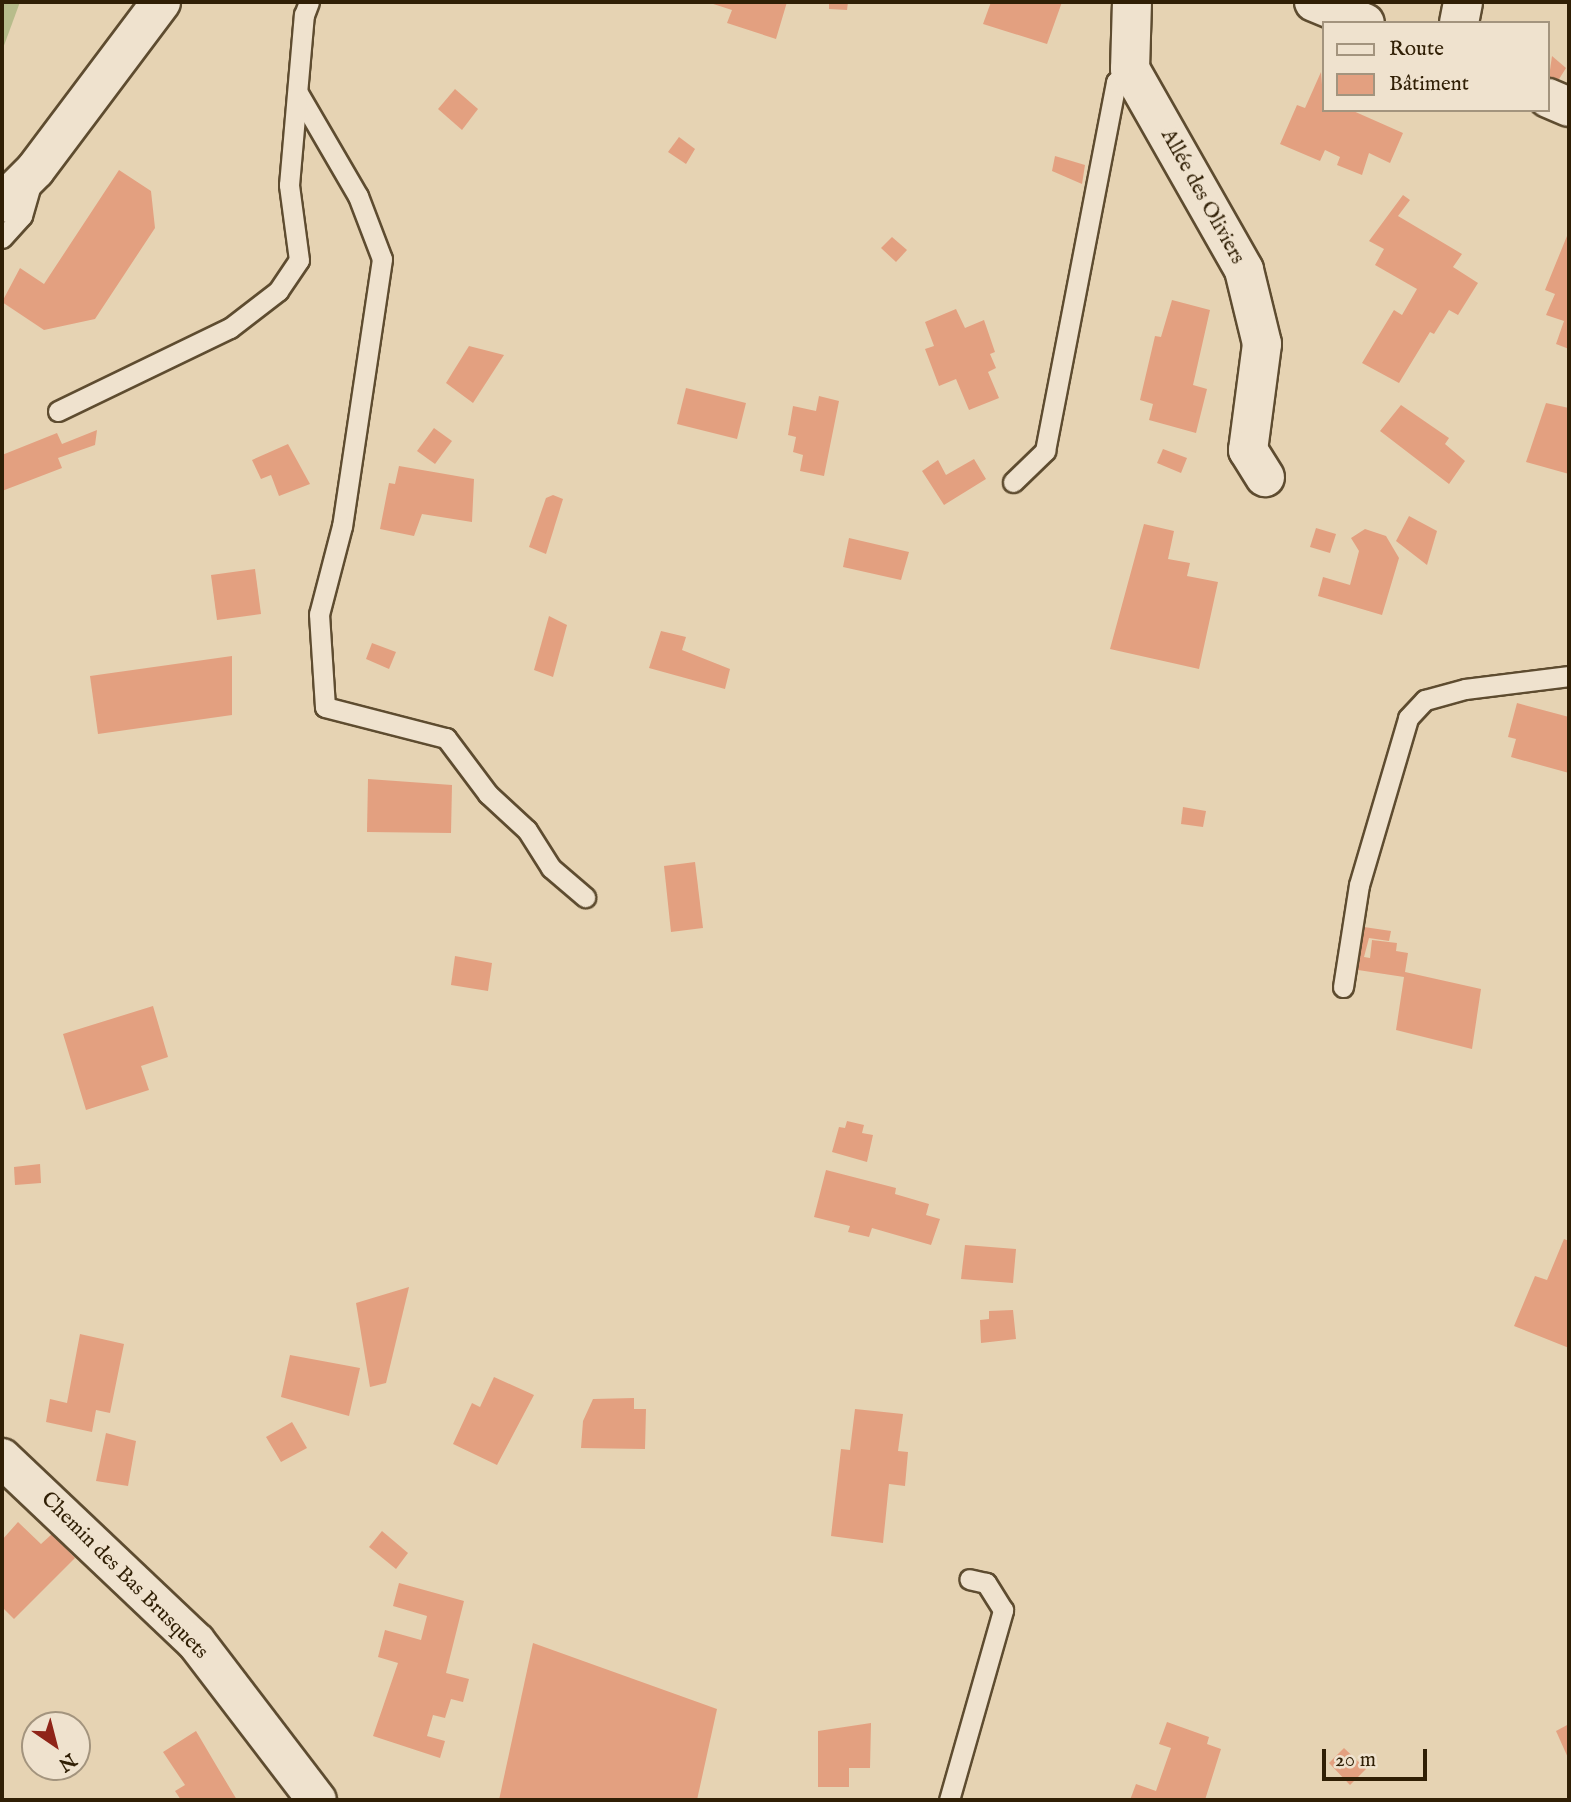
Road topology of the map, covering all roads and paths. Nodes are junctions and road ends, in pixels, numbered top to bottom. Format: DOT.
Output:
graph roads {
  1 [pos="161,2"];
  2 [pos="309,2"];
  3 [pos="1132,2"];
  4 [pos="1314,2"];
  5 [pos="1463,2"];
  6 [pos="1361,21"];
  7 [pos="1459,21"];
  8 [pos="1130,69"];
  9 [pos="298,93"];
  10 [pos="1550,99"];
  11 [pos="1569,107"];
  12 [pos="36,170"];
  13 [pos="2,203"];
  14 [pos="2,238"];
  15 [pos="58,411"];
  16 [pos="1265,477"];
  17 [pos="1013,482"];
  18 [pos="1569,676"];
  19 [pos="585,897"];
  20 [pos="1343,987"];
  21 [pos="2,1458"];
  22 [pos="969,1579"];
  23 [pos="317,1800"];
  24 [pos="949,1800"];
  1 -- 12 [label="street"];
  2 -- 9 [label="lane"];
  3 -- 8 [label="street"];
  4 -- 6 [label="street"];
  5 -- 7 [label="street"];
  8 -- 16 [label="street, Allée des Oliviers"];
  8 -- 17 [label="lane"];
  9 -- 15 [label="lane"];
  9 -- 19 [label="lane"];
  10 -- 11 [label="street"];
  12 -- 13 [label="street"];
  12 -- 14 [label="lane"];
  18 -- 20 [label="lane"];
  21 -- 23 [label="street, Chemin des Bas Brusquets"];
  22 -- 24 [label="lane"];
}
